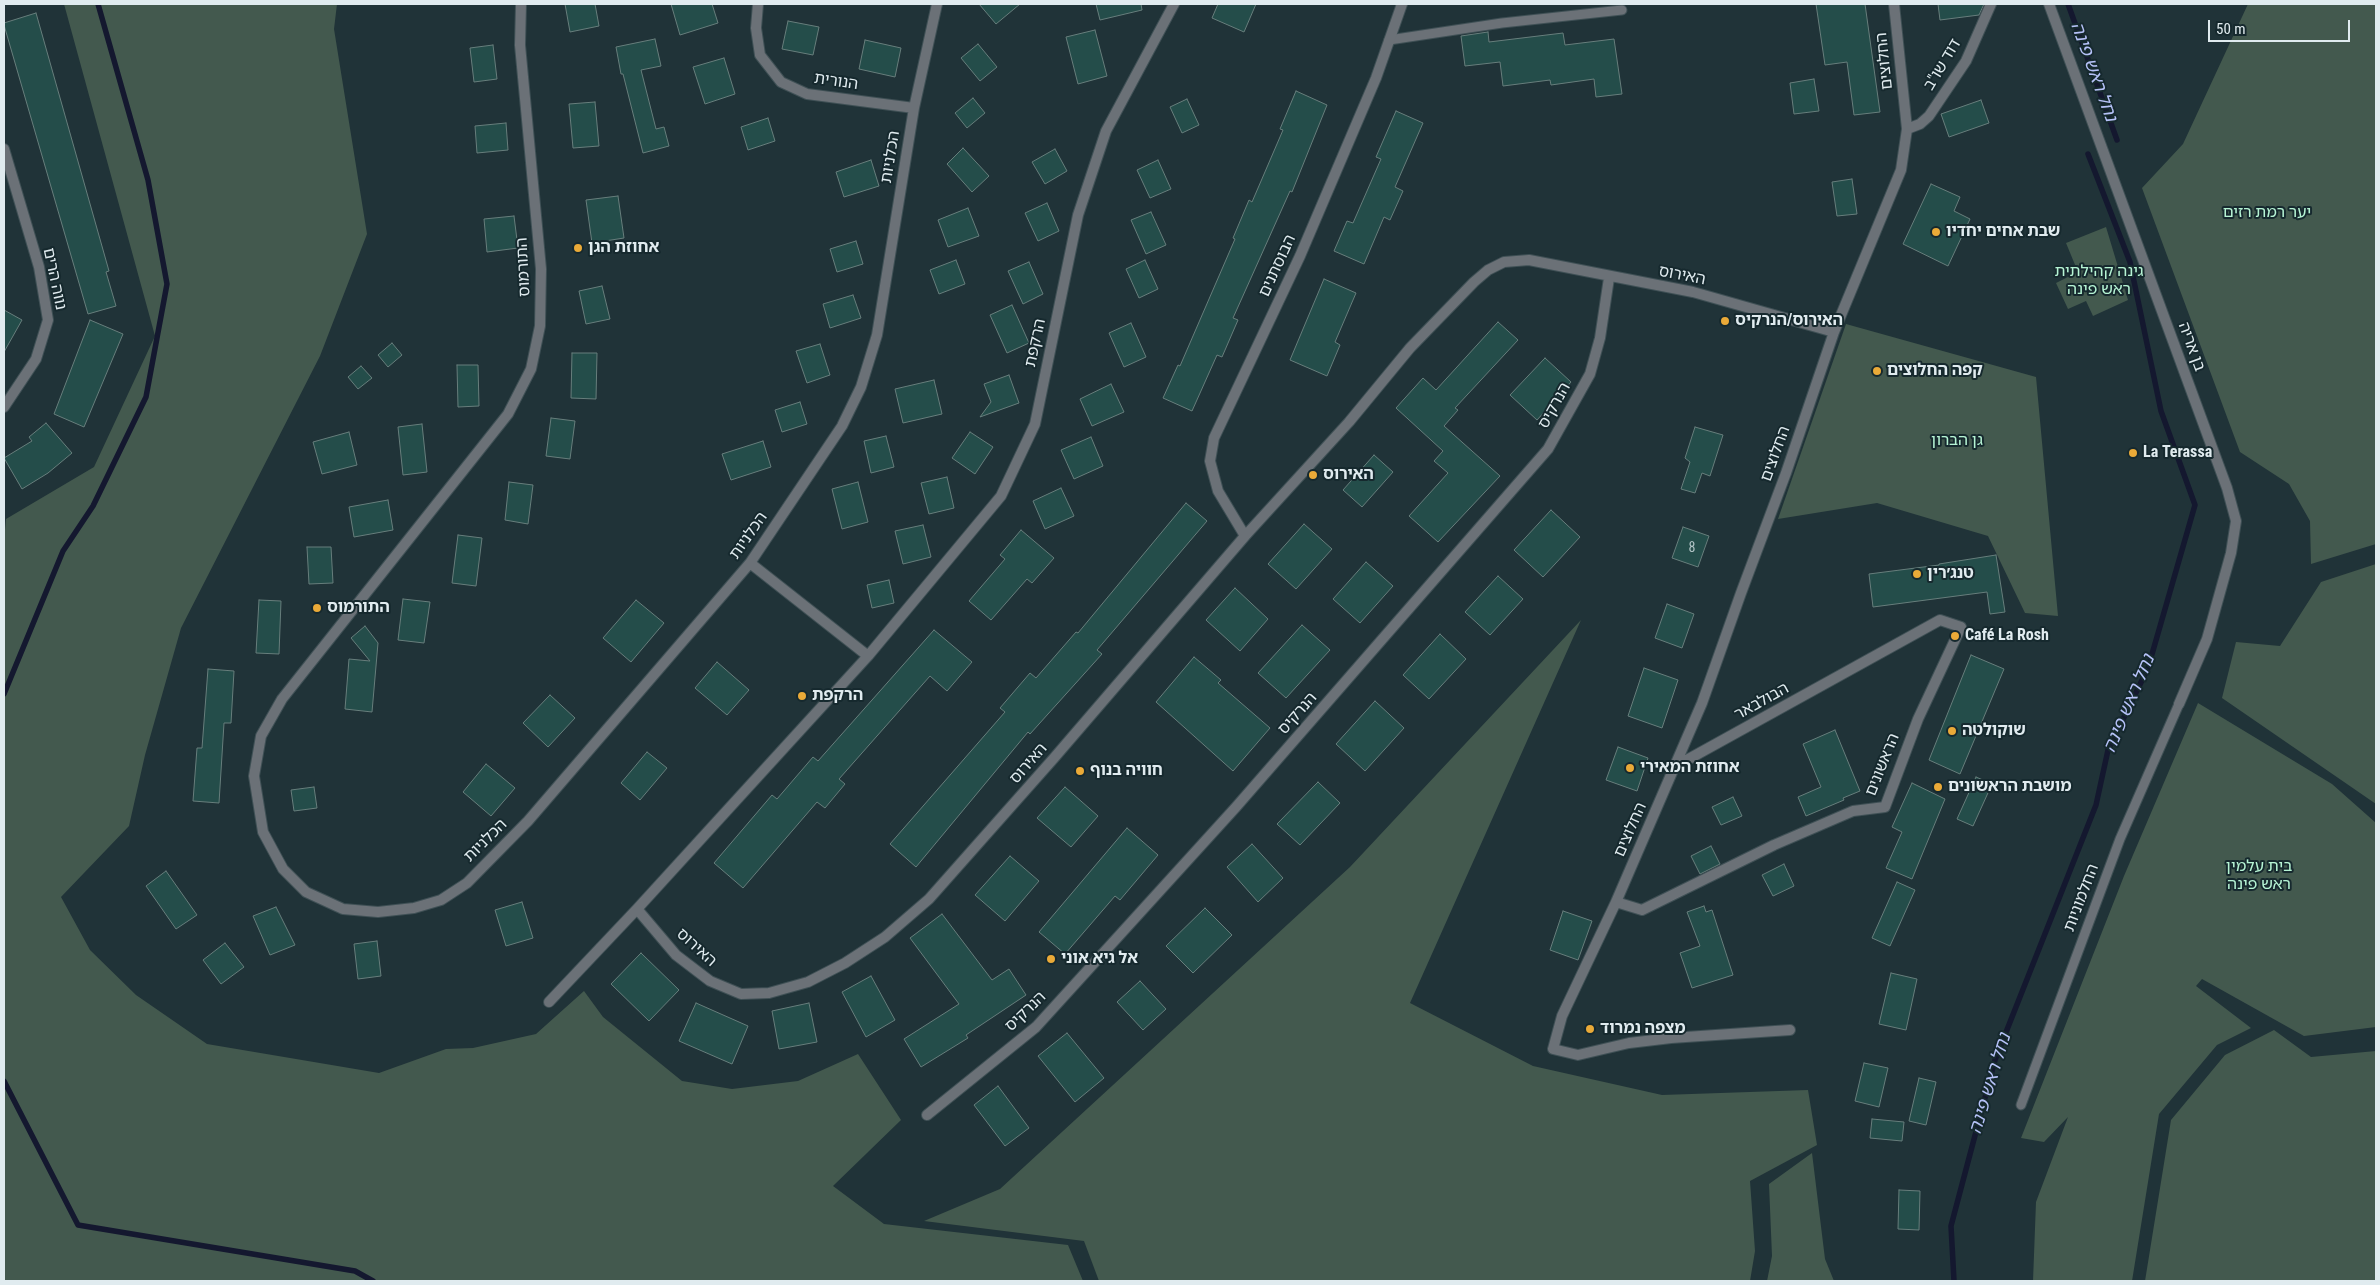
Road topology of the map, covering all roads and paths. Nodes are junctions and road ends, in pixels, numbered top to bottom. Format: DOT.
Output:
graph roads {
  1 [pos="520,4"];
  2 [pos="758,4"];
  3 [pos="937,4"];
  4 [pos="1174,4"];
  5 [pos="1402,4"];
  6 [pos="1894,4"];
  7 [pos="1991,4"];
  8 [pos="2049,4"];
  9 [pos="1622,10"];
  10 [pos="1389,40"];
  11 [pos="914,108"];
  12 [pos="1906,129"];
  13 [pos="4,149"];
  14 [pos="1609,278"];
  15 [pos="1834,332"];
  16 [pos="4,407"];
  17 [pos="1245,536"];
  18 [pos="750,563"];
  19 [pos="868,656"];
  20 [pos="1861,665"];
  21 [pos="2179,704"];
  22 [pos="1676,766"];
  23 [pos="1616,902"];
  24 [pos="343,909"];
  25 [pos="637,909"];
  26 [pos="549,1002"];
  27 [pos="1790,1030"];
  28 [pos="2021,1105"];
  29 [pos="927,1115"];
  1 -- 24 [label="street, התורמוס"];
  2 -- 11 [label="street, הנורית"];
  3 -- 11 [label="street, הכלניות"];
  4 -- 19 [label="street, הרקפת"];
  5 -- 10 [label="street, הבוסתנים"];
  6 -- 12 [label="street, החלוצים"];
  7 -- 12 [label="street, דוד שו\"ב"];
  8 -- 21 [label="street, בן אריה"];
  9 -- 10 [label="lane"];
  10 -- 17 [label="street, הבוסתנים"];
  11 -- 18 [label="street, הכלניות"];
  12 -- 15 [label="street, החלוצים"];
  13 -- 16 [label="street, נווה הרים"];
  14 -- 15 [label="street, האירוס"];
  14 -- 17 [label="street, האירוס"];
  14 -- 29 [label="street, הנרקיס"];
  15 -- 22 [label="street, החלוצים"];
  17 -- 25 [label="street, האירוס"];
  18 -- 19 [label="street"];
  18 -- 24 [label="street, הכלניות"];
  19 -- 25 [label="street, הרקפת"];
  20 -- 22 [label="street, הבולבאר"];
  20 -- 23 [label="street, הראשונים"];
  21 -- 28 [label="lane, החלמוניות"];
  22 -- 23 [label="street, החלוצים"];
  23 -- 27 [label="street, החלוצים"];
  25 -- 26 [label="street, הרקפת"];
}
